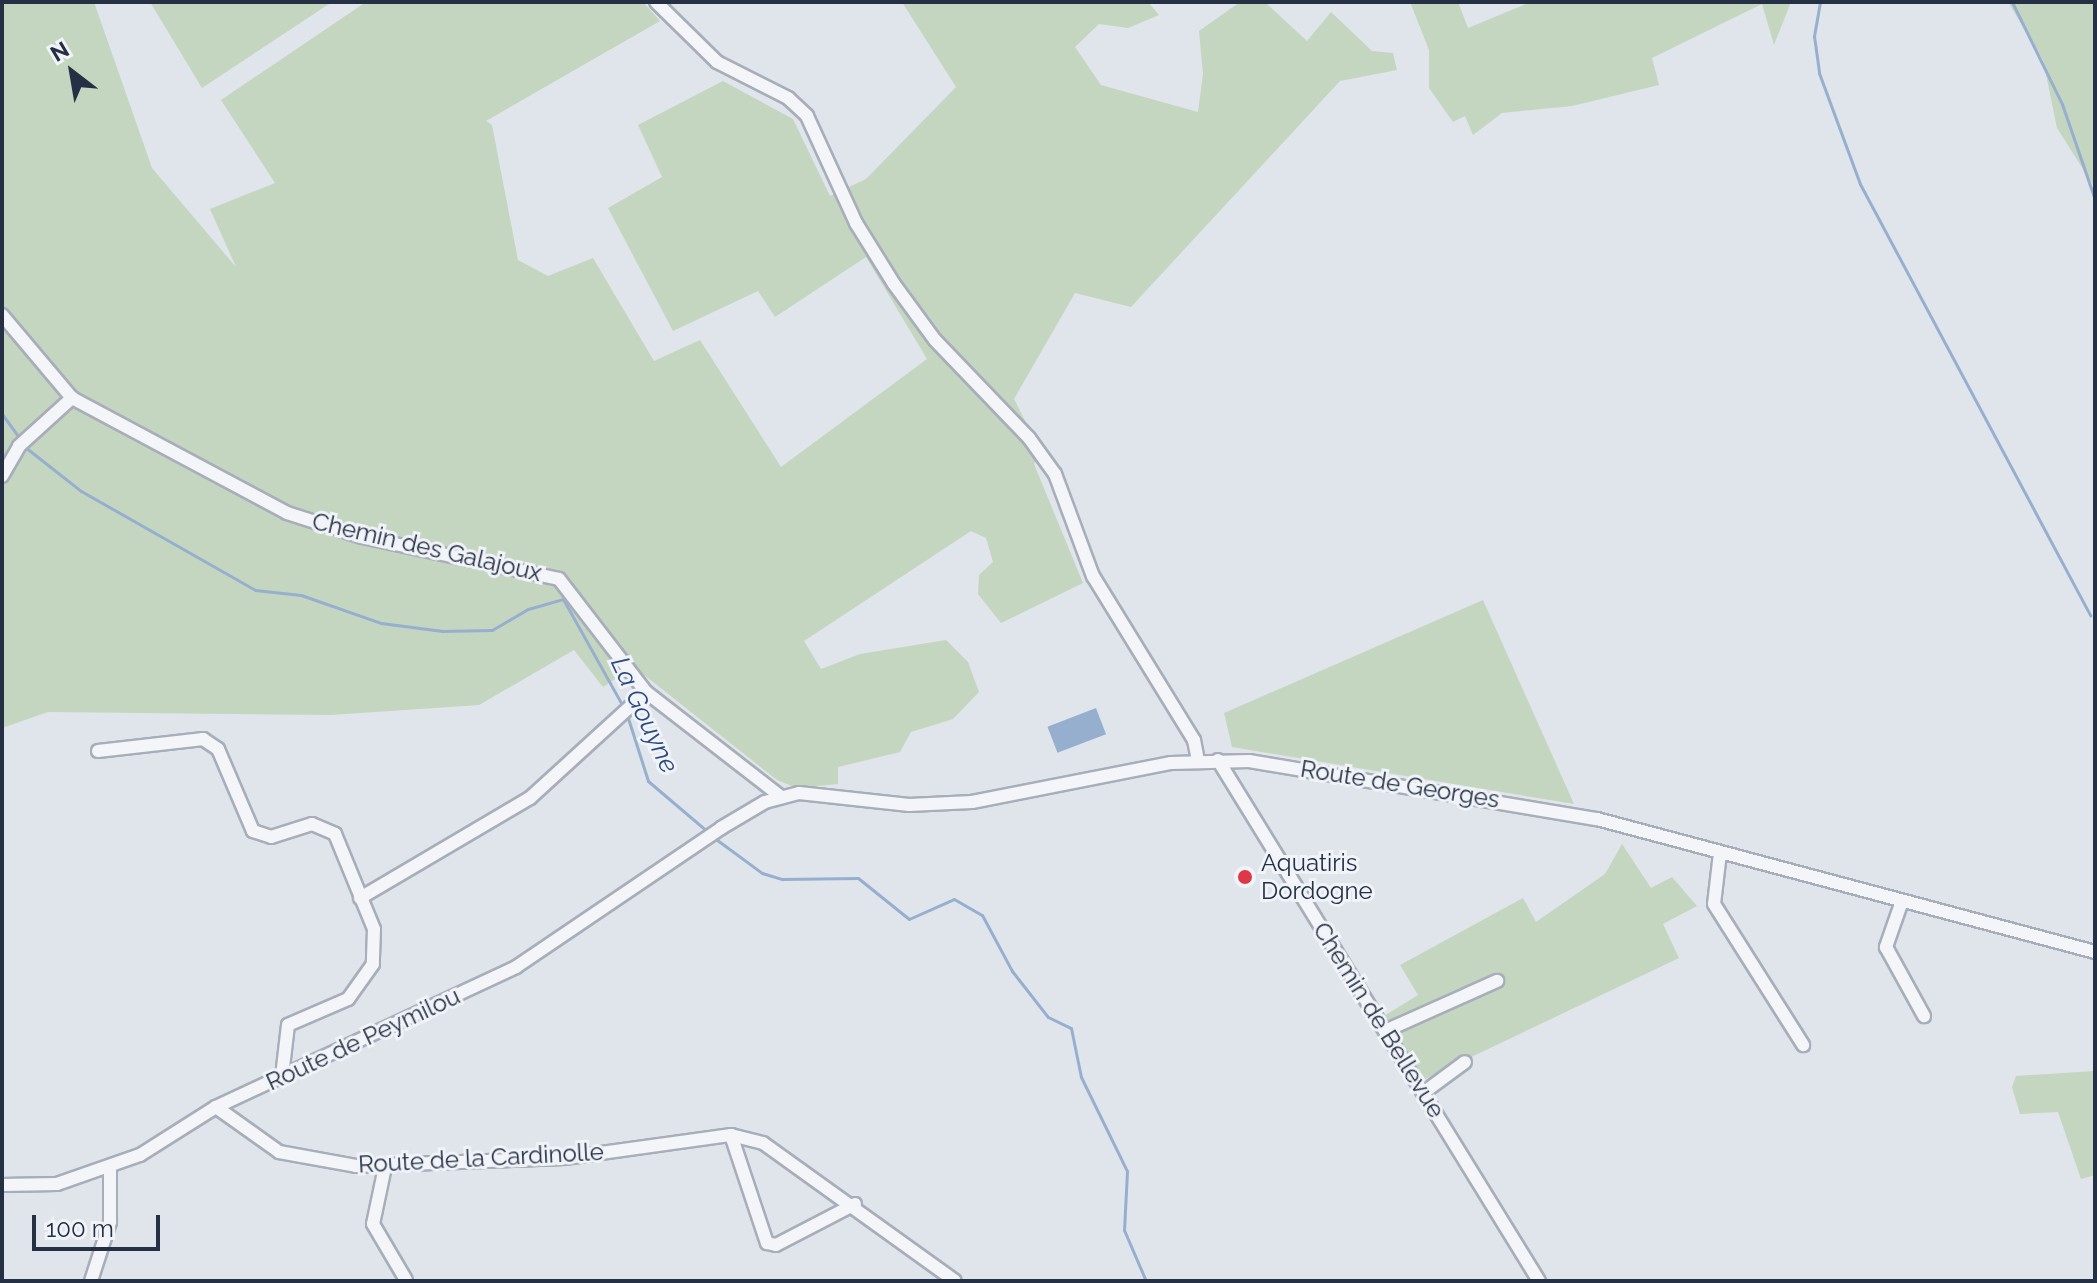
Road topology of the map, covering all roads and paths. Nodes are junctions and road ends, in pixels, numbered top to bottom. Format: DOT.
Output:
graph roads {
  1 [pos="656,2"];
  2 [pos="2,315"];
  3 [pos="72,398"];
  4 [pos="2,476"];
  5 [pos="646,692"];
  6 [pos="98,751"];
  7 [pos="1198,760"];
  8 [pos="1218,760"];
  9 [pos="780,796"];
  10 [pos="703,839"];
  11 [pos="1720,853"];
  12 [pos="360,898"];
  13 [pos="1902,901"];
  14 [pos="2095,952"];
  15 [pos="1497,981"];
  16 [pos="1924,1016"];
  17 [pos="1385,1031"];
  18 [pos="1803,1045"];
  19 [pos="1465,1062"];
  20 [pos="282,1076"];
  21 [pos="1423,1093"];
  22 [pos="216,1107"];
  23 [pos="731,1135"];
  24 [pos="385,1167"];
  25 [pos="110,1170"];
  26 [pos="2,1185"];
  27 [pos="855,1204"];
  28 [pos="406,1280"];
  29 [pos="91,1281"];
  30 [pos="955,1281"];
  31 [pos="1539,1281"];
  1 -- 7 [label="street"];
  2 -- 3 [label="street, Chemin des Galajoux"];
  3 -- 4 [label="street"];
  3 -- 5 [label="street, Chemin des Galajoux"];
  5 -- 9 [label="street, Chemin des Galajoux"];
  5 -- 12 [label="street"];
  6 -- 12 [label="street"];
  7 -- 8 [label="street, Route de Georges"];
  7 -- 9 [label="street, Route de Georges"];
  8 -- 11 [label="street, Route de Georges"];
  8 -- 17 [label="street, Chemin de Bellevue"];
  9 -- 10 [label="street, Route de Georges"];
  10 -- 20 [label="street, Route de Peymilou"];
  11 -- 13 [label="street, Route de Georges"];
  11 -- 18 [label="street"];
  12 -- 20 [label="street"];
  13 -- 14 [label="street, Route de Georges"];
  13 -- 16 [label="street"];
  15 -- 17 [label="street"];
  17 -- 21 [label="street, Chemin de Bellevue"];
  19 -- 21 [label="street"];
  20 -- 22 [label="street, Route de Peymilou"];
  21 -- 31 [label="street, Chemin de Bellevue"];
  22 -- 24 [label="street, Route de la Cardinolle"];
  22 -- 25 [label="street, Route de Peymilou"];
  23 -- 24 [label="street, Route de la Cardinolle"];
  23 -- 27 [label="street, Route de la Cardinolle"];
  23 -- 27 [label="street"];
  24 -- 28 [label="street"];
  25 -- 26 [label="street, Route de Peymilou"];
  25 -- 29 [label="street"];
  27 -- 30 [label="street, Route de la Cardinolle"];
}
